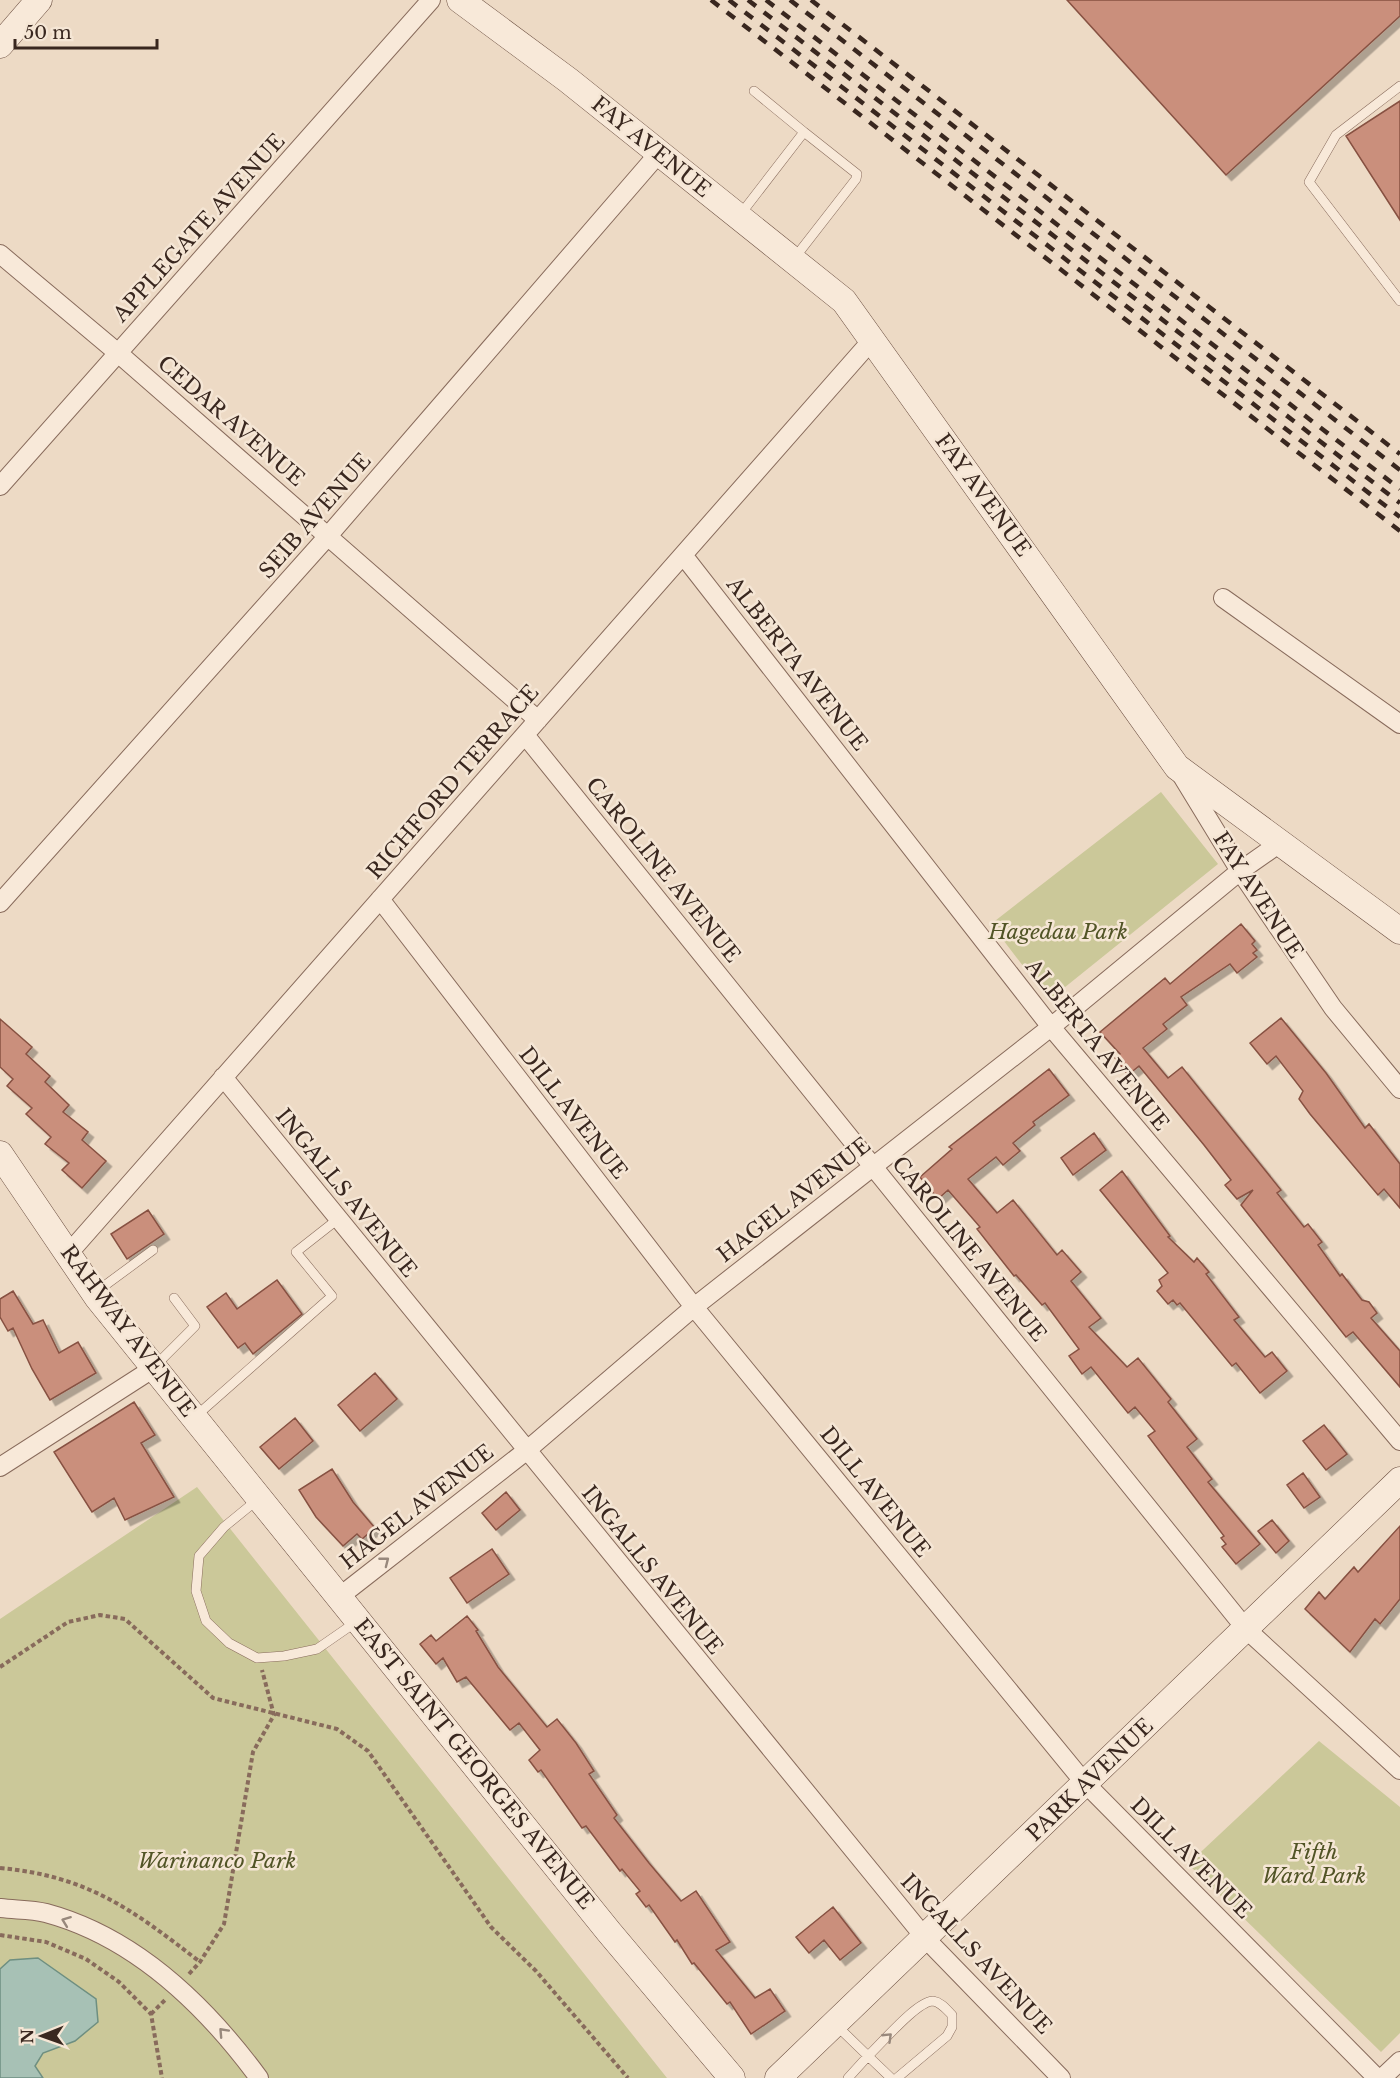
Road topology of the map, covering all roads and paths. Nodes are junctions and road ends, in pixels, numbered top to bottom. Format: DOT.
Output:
graph roads {
  1 [pos="39,0"];
  2 [pos="431,0"];
  3 [pos="460,0"];
  4 [pos="0,45"];
  5 [pos="1400,86"];
  6 [pos="754,91"];
  7 [pos="804,132"];
  8 [pos="659,153"];
  9 [pos="739,217"];
  10 [pos="0,254"];
  11 [pos="793,260"];
  12 [pos="1400,301"];
  13 [pos="872,340"];
  14 [pos="118,353"];
  15 [pos="0,486"];
  16 [pos="328,536"];
  17 [pos="683,555"];
  18 [pos="1223,598"];
  19 [pos="538,720"];
  20 [pos="1400,724"];
  21 [pos="525,735"];
  22 [pos="1177,767"];
  23 [pos="1280,843"];
  24 [pos="1240,871"];
  25 [pos="380,899"];
  26 [pos="0,903"];
  27 [pos="1400,931"];
  28 [pos="1051,1027"];
  29 [pos="224,1077"];
  30 [pos="1400,1089"];
  31 [pos="1,1156"];
  32 [pos="874,1166"];
  33 [pos="338,1219"];
  34 [pos="153,1250"];
  35 [pos="68,1254"];
  36 [pos="94,1293"];
  37 [pos="174,1298"];
  38 [pos="694,1307"];
  39 [pos="154,1368"];
  40 [pos="194,1418"];
  41 [pos="1400,1441"];
  42 [pos="217,1448"];
  43 [pos="526,1451"];
  44 [pos="0,1467"];
  45 [pos="1400,1480"];
  46 [pos="259,1498"];
  47 [pos="339,1597"];
  48 [pos="358,1620"];
  49 [pos="1246,1629"];
  50 [pos="257,1658"];
  51 [pos="0,1666"];
  52 [pos="274,1715"];
  53 [pos="1400,1770"];
  54 [pos="1086,1784"];
  55 [pos="0,1868"];
  56 [pos="0,1908"];
  57 [pos="0,1935"];
  58 [pos="926,1939"];
  59 [pos="200,1962"];
  60 [pos="177,1987"];
  61 [pos="151,2014"];
  62 [pos="835,2024"];
  63 [pos="868,2056"];
  64 [pos="1400,2061"];
  65 [pos="162,2078"];
  66 [pos="259,2078"];
  67 [pos="628,2078"];
  68 [pos="732,2078"];
  69 [pos="778,2078"];
  70 [pos="848,2078"];
  71 [pos="891,2078"];
  72 [pos="897,2078"];
  73 [pos="1061,2078"];
  74 [pos="1377,2078"];
  75 [pos="1382,2078"];
  1 -- 4 [label="street"];
  2 -- 14 [label="street, APPLEGATE AVENUE"];
  3 -- 8 [label="street, FAY AVENUE"];
  5 -- 12 [label="lane"];
  6 -- 7 [label="lane"];
  7 -- 9 [label="lane"];
  7 -- 11 [label="lane"];
  8 -- 9 [label="street, FAY AVENUE"];
  8 -- 16 [label="street, SEIB AVENUE"];
  9 -- 11 [label="street, FAY AVENUE"];
  10 -- 14 [label="street, CEDAR AVENUE"];
  11 -- 13 [label="street, FAY AVENUE"];
  13 -- 17 [label="street, RICHFORD TERRACE"];
  13 -- 22 [label="street, FAY AVENUE"];
  14 -- 15 [label="street, APPLEGATE AVENUE"];
  14 -- 16 [label="street, CEDAR AVENUE"];
  16 -- 19 [label="street, CEDAR AVENUE"];
  16 -- 26 [label="street, SEIB AVENUE"];
  17 -- 19 [label="street, RICHFORD TERRACE"];
  17 -- 28 [label="street, ALBERTA AVENUE"];
  18 -- 20 [label="street"];
  19 -- 21 [label="street, RICHFORD TERRACE"];
  21 -- 25 [label="street, RICHFORD TERRACE"];
  21 -- 32 [label="street, CAROLINE AVENUE"];
  22 -- 23 [label="street"];
  22 -- 24 [label="street, FAY AVENUE"];
  23 -- 24 [label="street, HAGEL AVENUE"];
  23 -- 27 [label="street"];
  24 -- 28 [label="street, HAGEL AVENUE"];
  24 -- 30 [label="street, FAY AVENUE"];
  25 -- 29 [label="street, RICHFORD TERRACE"];
  25 -- 38 [label="street, DILL AVENUE"];
  28 -- 32 [label="street, HAGEL AVENUE"];
  28 -- 41 [label="street, ALBERTA AVENUE"];
  29 -- 33 [label="street, INGALLS AVENUE"];
  29 -- 35 [label="street, RICHFORD TERRACE"];
  31 -- 35 [label="street, RAHWAY AVENUE"];
  32 -- 38 [label="street, HAGEL AVENUE"];
  32 -- 49 [label="street, CAROLINE AVENUE"];
  33 -- 40 [label="lane"];
  33 -- 43 [label="street, INGALLS AVENUE"];
  34 -- 36 [label="lane"];
  35 -- 36 [label="street, RAHWAY AVENUE"];
  36 -- 39 [label="street, RAHWAY AVENUE"];
  37 -- 39 [label="lane"];
  38 -- 43 [label="street, HAGEL AVENUE"];
  38 -- 54 [label="street, DILL AVENUE"];
  39 -- 40 [label="street, RAHWAY AVENUE"];
  39 -- 44 [label="street"];
  40 -- 42 [label="street, RAHWAY AVENUE"];
  42 -- 46 [label="street, EAST SAINT GEORGES AVENUE"];
  47 -- 43 [label="street, HAGEL AVENUE, one-way"];
  43 -- 58 [label="street, INGALLS AVENUE"];
  45 -- 49 [label="street, PARK AVENUE"];
  46 -- 47 [label="street, EAST SAINT GEORGES AVENUE"];
  46 -- 50 [label="lane"];
  47 -- 48 [label="street, EAST SAINT GEORGES AVENUE"];
  48 -- 50 [label="lane"];
  48 -- 68 [label="street, EAST SAINT GEORGES AVENUE"];
  49 -- 53 [label="street, CAROLINE AVENUE"];
  49 -- 54 [label="street, PARK AVENUE"];
  50 -- 52 [label="path"];
  51 -- 52 [label="path"];
  52 -- 59 [label="path"];
  52 -- 67 [label="path"];
  54 -- 58 [label="street, PARK AVENUE"];
  54 -- 74 [label="street, DILL AVENUE"];
  55 -- 59 [label="path"];
  60 -- 56 [label="street, one-way"];
  57 -- 61 [label="path"];
  58 -- 62 [label="street, PARK AVENUE"];
  58 -- 73 [label="street, INGALLS AVENUE"];
  59 -- 60 [label="path"];
  60 -- 61 [label="path"];
  66 -- 60 [label="street, one-way"];
  61 -- 65 [label="path"];
  62 -- 63 [label="lane"];
  62 -- 69 [label="street, PARK AVENUE"];
  63 -- 70 [label="lane"];
  63 -- 71 [label="lane"];
  63 -- 72 [label="lane, one-way"];
  64 -- 75 [label="street"];
}
